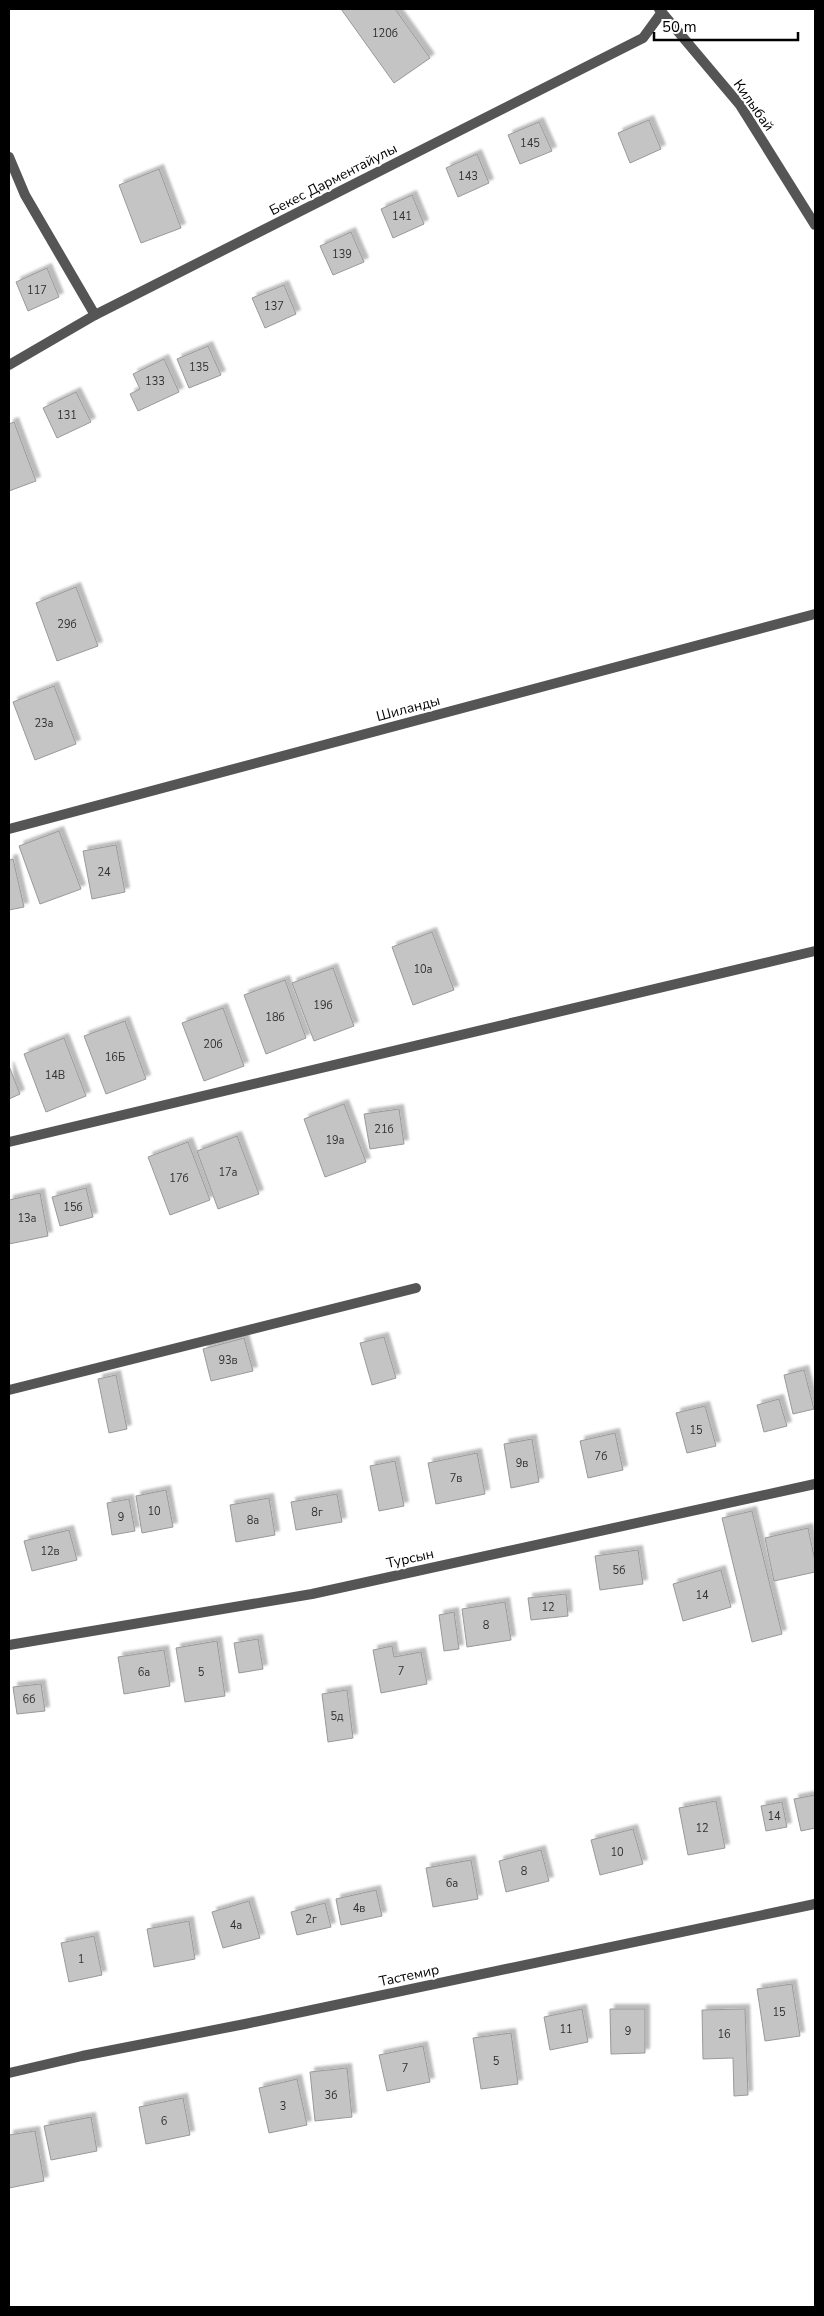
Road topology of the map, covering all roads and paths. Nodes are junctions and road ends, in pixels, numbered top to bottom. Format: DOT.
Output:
graph roads {
  1 [pos="660,10"];
  2 [pos="9,157"];
  3 [pos="815,225"];
  4 [pos="95,315"];
  5 [pos="9,365"];
  6 [pos="815,614"];
  7 [pos="9,829"];
  8 [pos="815,951"];
  9 [pos="9,1142"];
  10 [pos="416,1288"];
  11 [pos="9,1390"];
  12 [pos="815,1484"];
  13 [pos="9,1645"];
  14 [pos="815,1904"];
  15 [pos="9,2073"];
  1 -- 3 [label="street, Килыбай"];
  1 -- 4 [label="street, Бекес Дарментайулы"];
  2 -- 4 [label="street"];
  4 -- 5 [label="street, Бекес Дарментайулы"];
  6 -- 7 [label="street, Шиланды"];
  8 -- 9 [label="street"];
  10 -- 11 [label="street"];
  12 -- 13 [label="street, Турсын"];
  14 -- 15 [label="street, Тастемир"];
}
